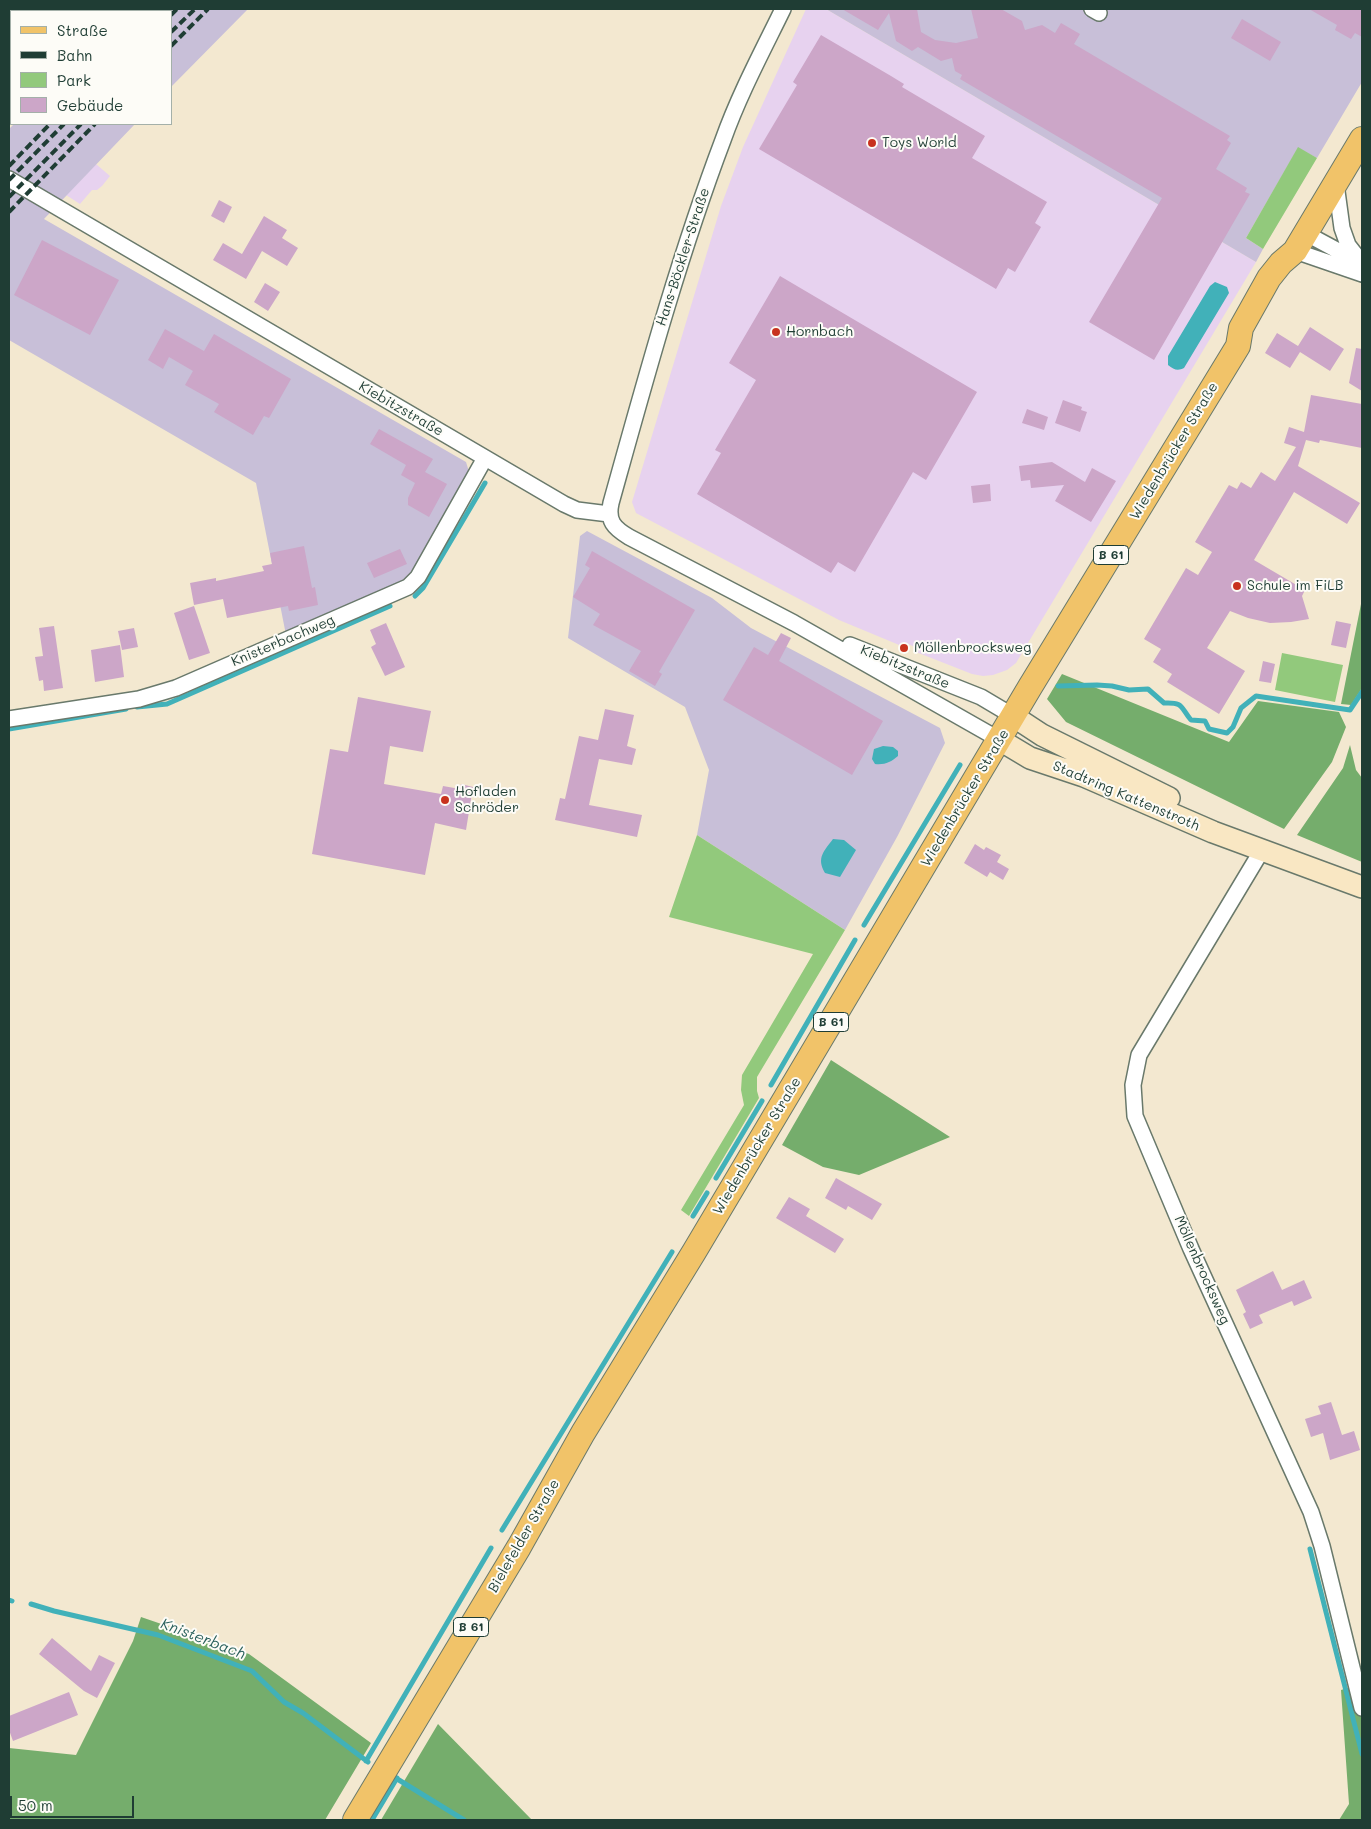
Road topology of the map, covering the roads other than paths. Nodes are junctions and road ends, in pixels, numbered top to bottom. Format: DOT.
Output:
graph roads {
  1 [pos="783,9"];
  2 [pos="1362,139"];
  3 [pos="9,179"];
  4 [pos="1336,184"];
  5 [pos="1300,242"];
  6 [pos="1362,264"];
  7 [pos="1362,274"];
  8 [pos="485,458"];
  9 [pos="609,514"];
  10 [pos="794,623"];
  11 [pos="1013,716"];
  12 [pos="9,719"];
  13 [pos="1000,740"];
  14 [pos="1258,849"];
  15 [pos="1362,887"];
  16 [pos="694,1252"];
  17 [pos="1362,1708"];
  18 [pos="356,1820"];
  1 -- 9 [label="street, Hans-Böckler-Straße"];
  2 -- 4 [label="main road, Wiedenbrücker Straße / B 61"];
  3 -- 8 [label="street, Kiebitzstraße"];
  4 -- 5 [label="main road, Wiedenbrücker Straße / B 61"];
  4 -- 6 [label="street"];
  5 -- 6 [label="street"];
  5 -- 7 [label="street"];
  5 -- 11 [label="main road, Wiedenbrücker Straße / B 61"];
  8 -- 9 [label="street, Kiebitzstraße"];
  8 -- 12 [label="street, Knisterbachweg"];
  9 -- 10 [label="street, Kiebitzstraße"];
  10 -- 11 [label="street, Kiebitzstraße"];
  10 -- 13 [label="street, Kiebitzstraße"];
  11 -- 13 [label="main road, Wiedenbrücker Straße / B 61"];
  11 -- 14 [label="main road, Stadtring Kattenstroth"];
  13 -- 14 [label="main road, Stadtring Kattenstroth"];
  13 -- 16 [label="main road, Wiedenbrücker Straße / B 61"];
  14 -- 15 [label="main road, Stadtring Kattenstroth"];
  14 -- 17 [label="street, Möllenbrocksweg"];
  16 -- 18 [label="main road, Bielefelder Straße / B 61"];
}
